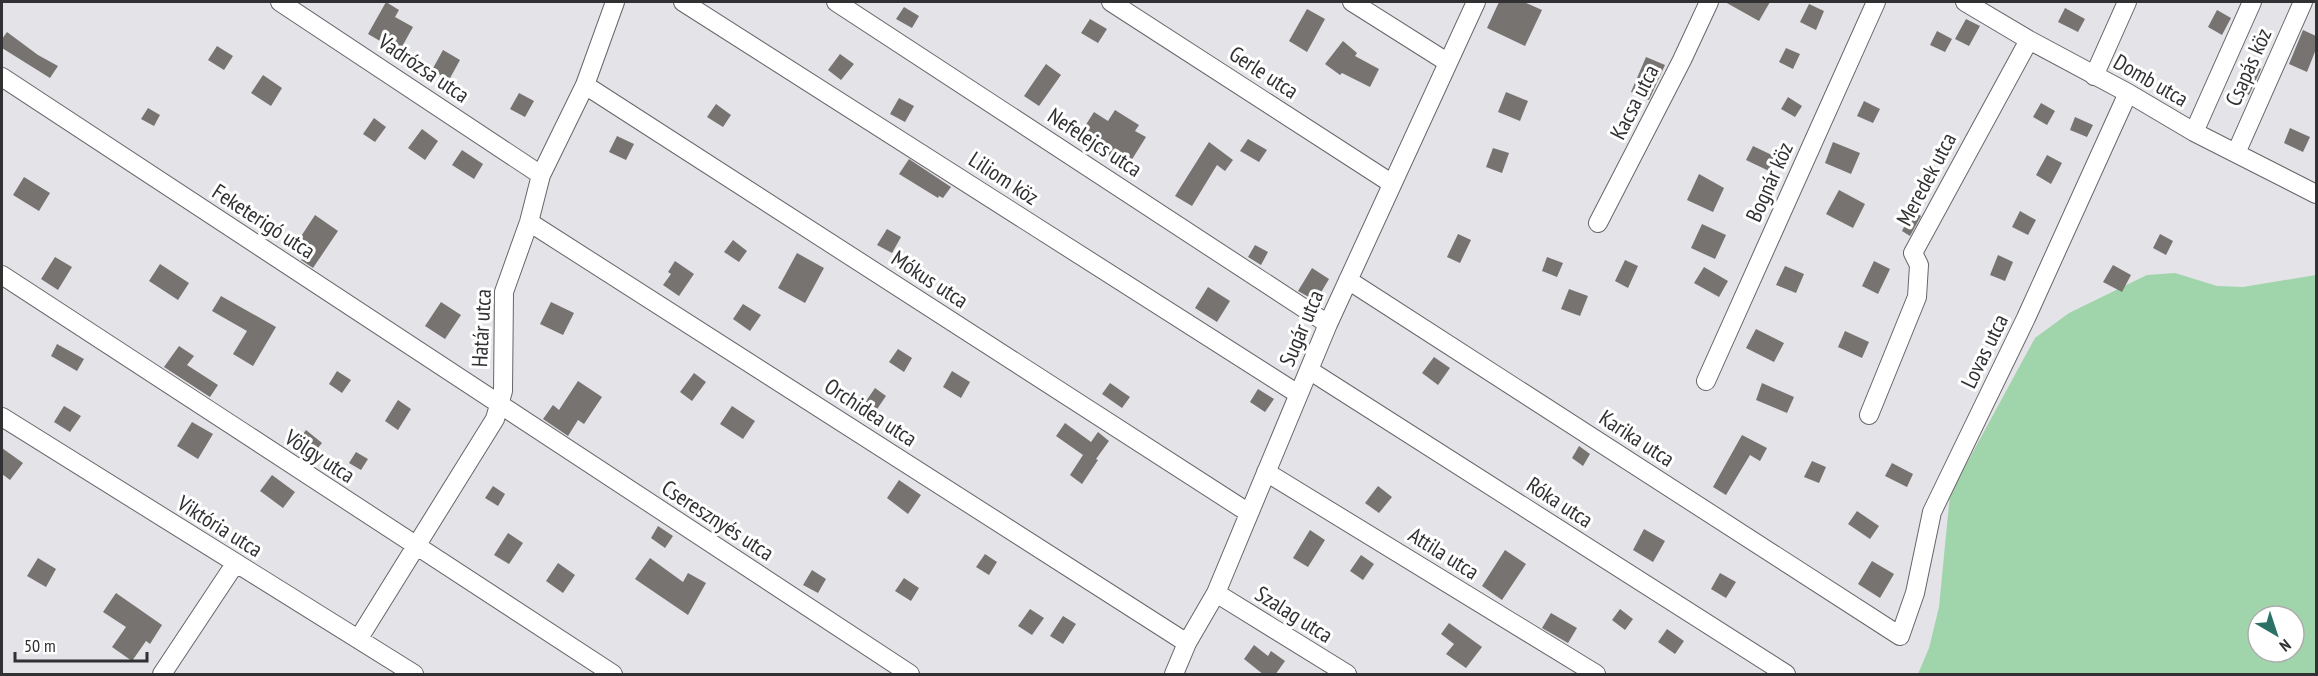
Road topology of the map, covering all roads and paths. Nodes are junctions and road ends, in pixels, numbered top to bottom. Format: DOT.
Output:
graph roads {
  1 [pos="280,2"];
  2 [pos="615,2"];
  3 [pos="684,2"];
  4 [pos="836,2"];
  5 [pos="1111,2"];
  6 [pos="1352,2"];
  7 [pos="1476,2"];
  8 [pos="1709,2"];
  9 [pos="1876,2"];
  10 [pos="1965,2"];
  11 [pos="2127,2"];
  12 [pos="2252,2"];
  13 [pos="2303,2"];
  14 [pos="1995,9"];
  15 [pos="2029,40"];
  16 [pos="1447,62"];
  17 [pos="2094,76"];
  18 [pos="2,77"];
  19 [pos="585,85"];
  20 [pos="2128,93"];
  21 [pos="2194,132"];
  22 [pos="2236,153"];
  23 [pos="541,175"];
  24 [pos="1391,183"];
  25 [pos="2316,194"];
  26 [pos="528,222"];
  27 [pos="1598,223"];
  28 [pos="2,275"];
  29 [pos="1348,280"];
  30 [pos="1328,324"];
  31 [pos="1309,370"];
  32 [pos="1706,381"];
  33 [pos="1298,394"];
  34 [pos="500,406"];
  35 [pos="1869,415"];
  36 [pos="2,417"];
  37 [pos="1266,472"];
  38 [pos="1249,513"];
  39 [pos="416,548"];
  40 [pos="235,564"];
  41 [pos="1216,593"];
  42 [pos="1900,636"];
  43 [pos="359,638"];
  44 [pos="1187,643"];
  45 [pos="162,675"];
  46 [pos="414,675"];
  47 [pos="613,675"];
  48 [pos="910,675"];
  49 [pos="1174,675"];
  50 [pos="1347,675"];
  51 [pos="1596,675"];
  52 [pos="1786,675"];
  1 -- 23 [label="street, Vadrózsa utca"];
  2 -- 19 [label="street, Határ utca"];
  3 -- 33 [label="street, Liliom köz"];
  4 -- 30 [label="street, Nefelejcs utca"];
  5 -- 24 [label="street, Gerle utca"];
  6 -- 16 [label="street"];
  7 -- 16 [label="street, Sugár utca"];
  8 -- 27 [label="street, Kacsa utca"];
  9 -- 32 [label="street, Bognár köz"];
  10 -- 14 [label="street, Domb utca"];
  11 -- 17 [label="street"];
  12 -- 21 [label="street"];
  13 -- 22 [label="street, Csapás köz"];
  14 -- 15 [label="street, Domb utca"];
  15 -- 17 [label="street, Domb utca"];
  15 -- 35 [label="street, Meredek utca"];
  16 -- 24 [label="street, Sugár utca"];
  17 -- 20 [label="street, Domb utca"];
  18 -- 34 [label="street, Feketerigó utca"];
  19 -- 23 [label="street, Határ utca"];
  19 -- 38 [label="street, Mókus utca"];
  20 -- 21 [label="street, Domb utca"];
  20 -- 42 [label="street, Lovas utca"];
  21 -- 22 [label="street, Domb utca"];
  22 -- 25 [label="street, Domb utca"];
  23 -- 26 [label="street, Határ utca"];
  24 -- 29 [label="street, Sugár utca"];
  26 -- 34 [label="street, Határ utca"];
  26 -- 44 [label="street, Orchidea utca"];
  28 -- 39 [label="street, Völgy utca"];
  29 -- 30 [label="street, Sugár utca"];
  29 -- 42 [label="street, Karika utca"];
  30 -- 31 [label="street, Sugár utca"];
  31 -- 33 [label="street, Sugár utca"];
  31 -- 52 [label="street, Róka utca"];
  33 -- 37 [label="street, Sugár utca"];
  34 -- 39 [label="street, Határ utca"];
  34 -- 48 [label="street, Cseresznyés utca"];
  36 -- 40 [label="street, Viktória utca"];
  37 -- 38 [label="street, Sugár utca"];
  37 -- 51 [label="street, Attila utca"];
  38 -- 41 [label="street, Sugár utca"];
  39 -- 43 [label="street, Határ utca"];
  39 -- 47 [label="street, Völgy utca"];
  40 -- 43 [label="street, Viktória utca"];
  40 -- 45 [label="street"];
  41 -- 44 [label="street, Sugár utca"];
  41 -- 50 [label="street, Szalag utca"];
  43 -- 46 [label="street, Viktória utca"];
  44 -- 49 [label="street, Sugár utca"];
}
